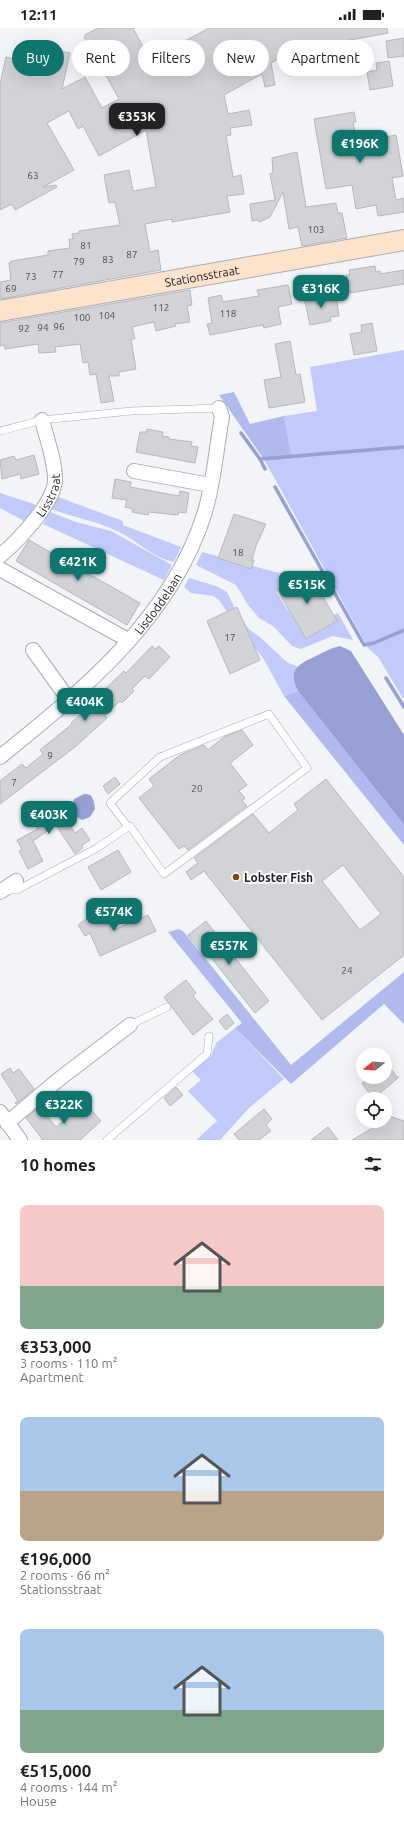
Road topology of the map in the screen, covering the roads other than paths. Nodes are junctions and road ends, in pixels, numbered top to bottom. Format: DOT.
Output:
graph roads {
  1 [pos="404,240"];
  2 [pos="0,310"];
  3 [pos="219,408"];
  4 [pos="42,420"];
  5 [pos="0,431"];
  6 [pos="134,471"];
  7 [pos="210,485"];
  8 [pos="0,556"];
  9 [pos="0,569"];
  10 [pos="128,640"];
  11 [pos="32,650"];
  12 [pos="69,700"];
  13 [pos="0,757"];
  14 [pos="128,827"];
  15 [pos="16,881"];
  16 [pos="1,891"];
  17 [pos="167,1007"];
  18 [pos="130,1025"];
  19 [pos="209,1036"];
  20 [pos="4,1118"];
  21 [pos="20,1140"];
  22 [pos="107,1140"];
  1 -- 2 [label="street, Stationsstraat"];
  3 -- 4 [label="lane"];
  3 -- 7 [label="street, Lisdoddelaan"];
  4 -- 5 [label="lane"];
  4 -- 8 [label="street, Lisstraat"];
  6 -- 7 [label="street"];
  7 -- 10 [label="street, Lisdoddelaan"];
  9 -- 10 [label="street"];
  10 -- 12 [label="street, Lisdoddelaan"];
  11 -- 12 [label="street"];
  12 -- 13 [label="street, Lisdoddelaan"];
  14 -- 14 [label="lane"];
  14 -- 16 [label="lane"];
  15 -- 16 [label="street"];
  17 -- 18 [label="lane"];
  18 -- 20 [label="street"];
  19 -- 22 [label="lane"];
  20 -- 21 [label="street"];
}
